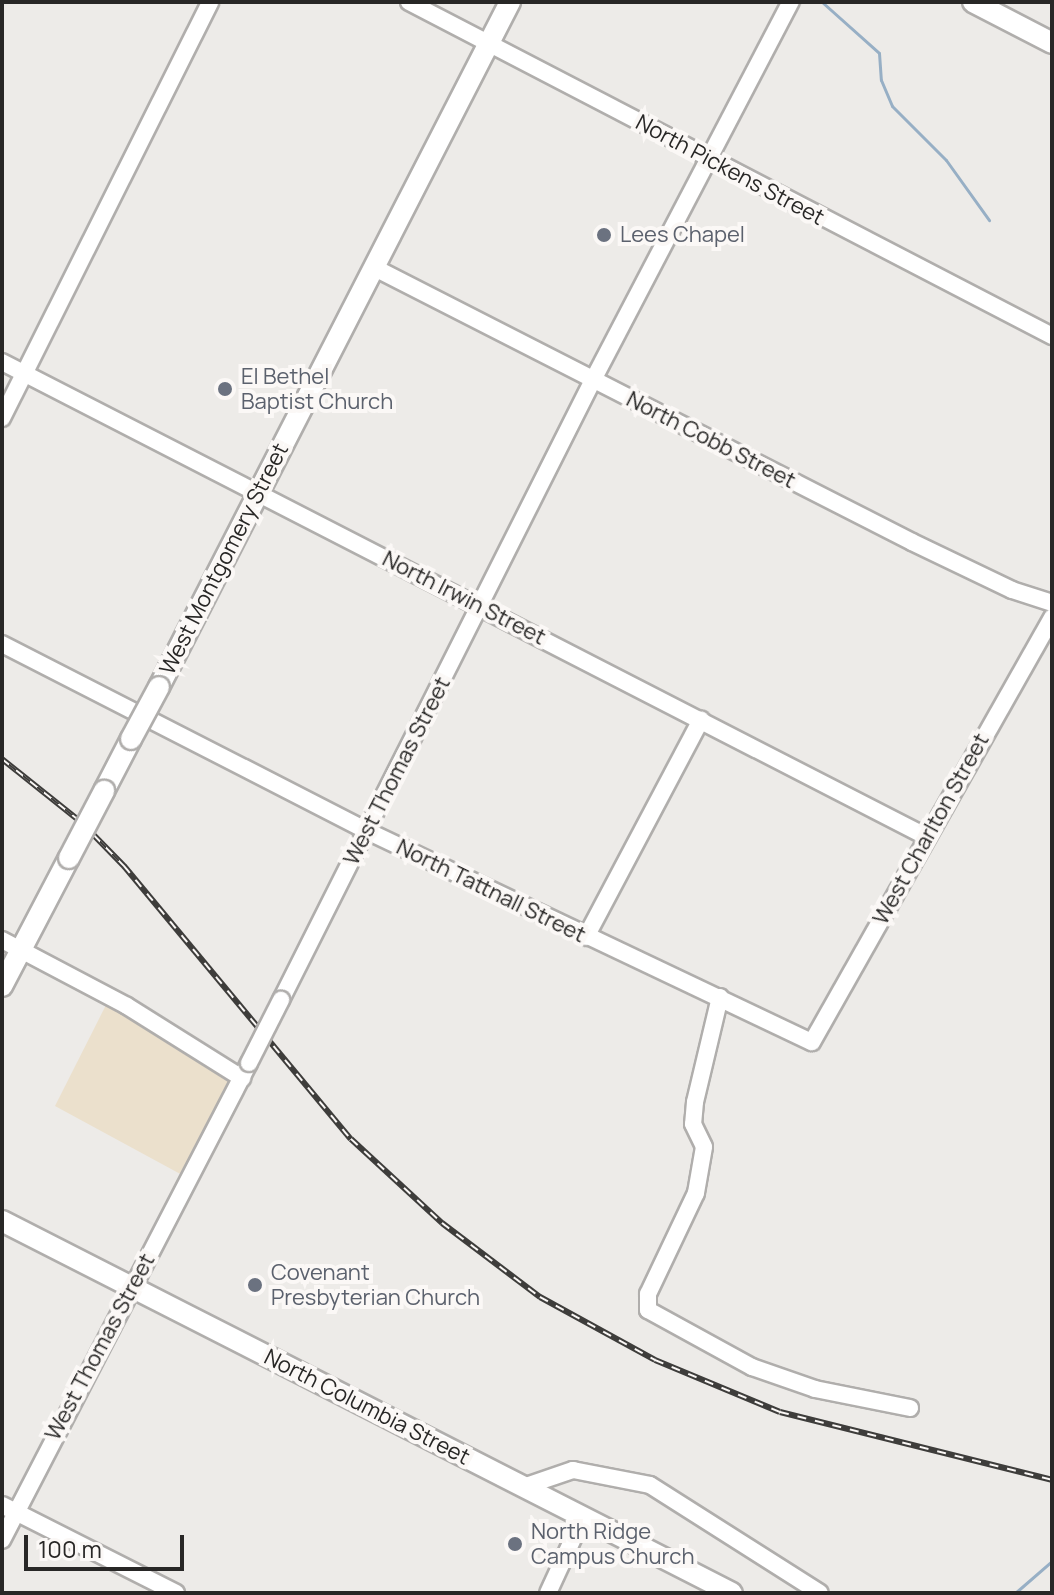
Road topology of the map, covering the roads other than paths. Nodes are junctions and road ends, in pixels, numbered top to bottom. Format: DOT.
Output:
graph roads {
  1 [pos="210,2"];
  2 [pos="409,2"];
  3 [pos="510,2"];
  4 [pos="791,2"];
  5 [pos="973,2"];
  6 [pos="487,42"];
  7 [pos="1052,43"];
  8 [pos="709,160"];
  9 [pos="373,267"];
  10 [pos="1052,336"];
  11 [pos="2,362"];
  12 [pos="24,373"];
  13 [pos="593,380"];
  14 [pos="2,418"];
  15 [pos="257,492"];
  16 [pos="1052,603"];
  17 [pos="481,606"];
  18 [pos="1052,617"];
  19 [pos="2,644"];
  20 [pos="701,720"];
  21 [pos="367,831"];
  22 [pos="925,836"];
  23 [pos="586,937"];
  24 [pos="2,940"];
  25 [pos="20,950"];
  26 [pos="2,986"];
  27 [pos="720,997"];
  28 [pos="812,1042"];
  29 [pos="246,1071"];
  30 [pos="2,1221"];
  31 [pos="132,1287"];
  32 [pos="910,1408"];
  33 [pos="523,1487"];
  34 [pos="8,1508"];
  35 [pos="583,1517"];
  36 [pos="2,1540"];
  37 [pos="176,1593"];
  38 [pos="548,1593"];
  39 [pos="732,1593"];
  40 [pos="820,1593"];
  1 -- 12 [label="street"];
  2 -- 6 [label="street, North Pickens Street"];
  3 -- 6 [label="main road, West Montgomery Street"];
  4 -- 8 [label="street, West Thomas Street"];
  5 -- 7 [label="main road"];
  6 -- 8 [label="street, North Pickens Street"];
  6 -- 9 [label="main road, West Montgomery Street"];
  8 -- 10 [label="street, North Pickens Street"];
  8 -- 13 [label="street, West Thomas Street"];
  9 -- 13 [label="street, North Cobb Street"];
  9 -- 15 [label="main road, West Montgomery Street"];
  11 -- 12 [label="street, North Irwin Street"];
  12 -- 14 [label="street"];
  12 -- 15 [label="street, North Irwin Street"];
  13 -- 16 [label="street, North Cobb Street"];
  13 -- 17 [label="street, West Thomas Street"];
  15 -- 17 [label="street, North Irwin Street"];
  15 -- 25 [label="main road, West Montgomery Street, bridge"];
  17 -- 20 [label="street, North Irwin Street"];
  17 -- 21 [label="street, West Thomas Street"];
  18 -- 22 [label="street, West Charlton Street"];
  19 -- 21 [label="street, North Tattnall Street"];
  20 -- 22 [label="street, North Irwin Street"];
  20 -- 23 [label="street"];
  21 -- 23 [label="street, North Tattnall Street"];
  21 -- 29 [label="street, West Thomas Street, bridge"];
  22 -- 28 [label="street, West Charlton Street"];
  23 -- 27 [label="street, North Tattnall Street"];
  24 -- 25 [label="street"];
  25 -- 26 [label="main road, West Montgomery Street"];
  25 -- 29 [label="street"];
  27 -- 28 [label="street, North Tattnall Street"];
  27 -- 32 [label="street"];
  29 -- 31 [label="street, West Thomas Street"];
  30 -- 31 [label="main road, North Columbia Street"];
  31 -- 33 [label="main road, North Columbia Street"];
  31 -- 34 [label="street, West Thomas Street"];
  33 -- 35 [label="main road, North Columbia Street"];
  33 -- 40 [label="street"];
  34 -- 36 [label="street, West Thomas Street"];
  34 -- 37 [label="street"];
  35 -- 38 [label="street"];
  35 -- 39 [label="main road, North Columbia Street"];
}
